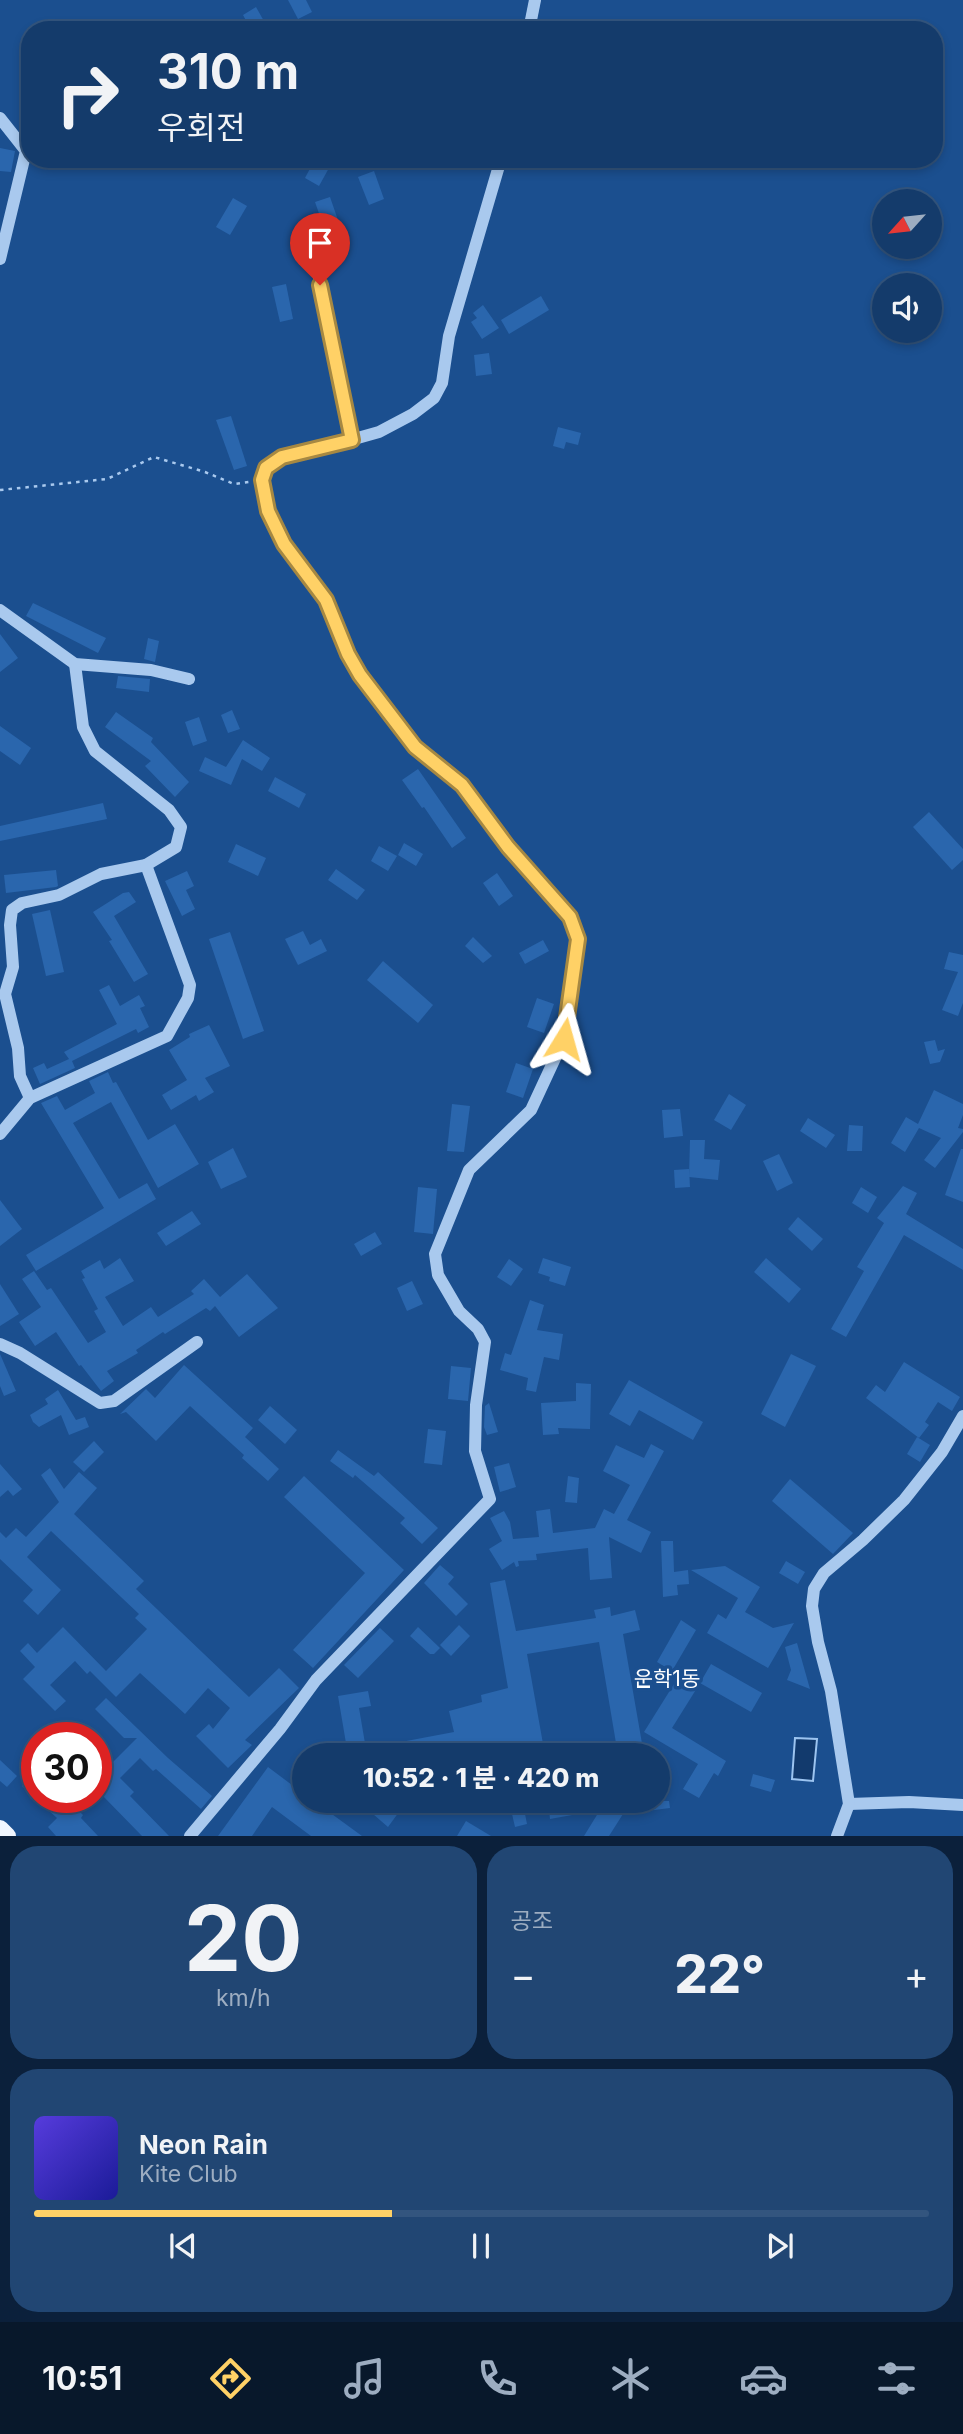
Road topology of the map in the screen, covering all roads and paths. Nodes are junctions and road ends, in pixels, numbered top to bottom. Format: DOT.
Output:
graph roads {
  1 [pos="535,0"];
  2 [pos="531,21"];
  3 [pos="0,118"];
  4 [pos="21,145"];
  5 [pos="22,168"];
  6 [pos="498,168"];
  7 [pos="316,253"];
  8 [pos="0,259"];
  9 [pos="352,440"];
  10 [pos="262,480"];
  11 [pos="0,490"];
  12 [pos="0,610"];
  13 [pos="75,664"];
  14 [pos="189,679"];
  15 [pos="146,865"];
  16 [pos="30,1098"];
  17 [pos="0,1134"];
  18 [pos="197,1342"];
  19 [pos="0,1344"];
  20 [pos="963,1416"];
  21 [pos="849,1804"];
  22 [pos="963,1805"];
  23 [pos="0,1829"];
  24 [pos="7,1836"];
  25 [pos="190,1836"];
  26 [pos="837,1836"];
  1 -- 2 [label="street"];
  3 -- 4 [label="street"];
  5 -- 8 [label="street"];
  6 -- 9 [label="street"];
  7 -- 9 [label="street"];
  9 -- 10 [label="street"];
  10 -- 11 [label="path"];
  10 -- 25 [label="street"];
  12 -- 13 [label="street"];
  13 -- 14 [label="street"];
  13 -- 15 [label="street"];
  15 -- 16 [label="street"];
  15 -- 16 [label="street"];
  16 -- 17 [label="street"];
  18 -- 19 [label="street"];
  20 -- 21 [label="street"];
  21 -- 22 [label="street"];
  21 -- 26 [label="street"];
  23 -- 24 [label="main road"];
}
